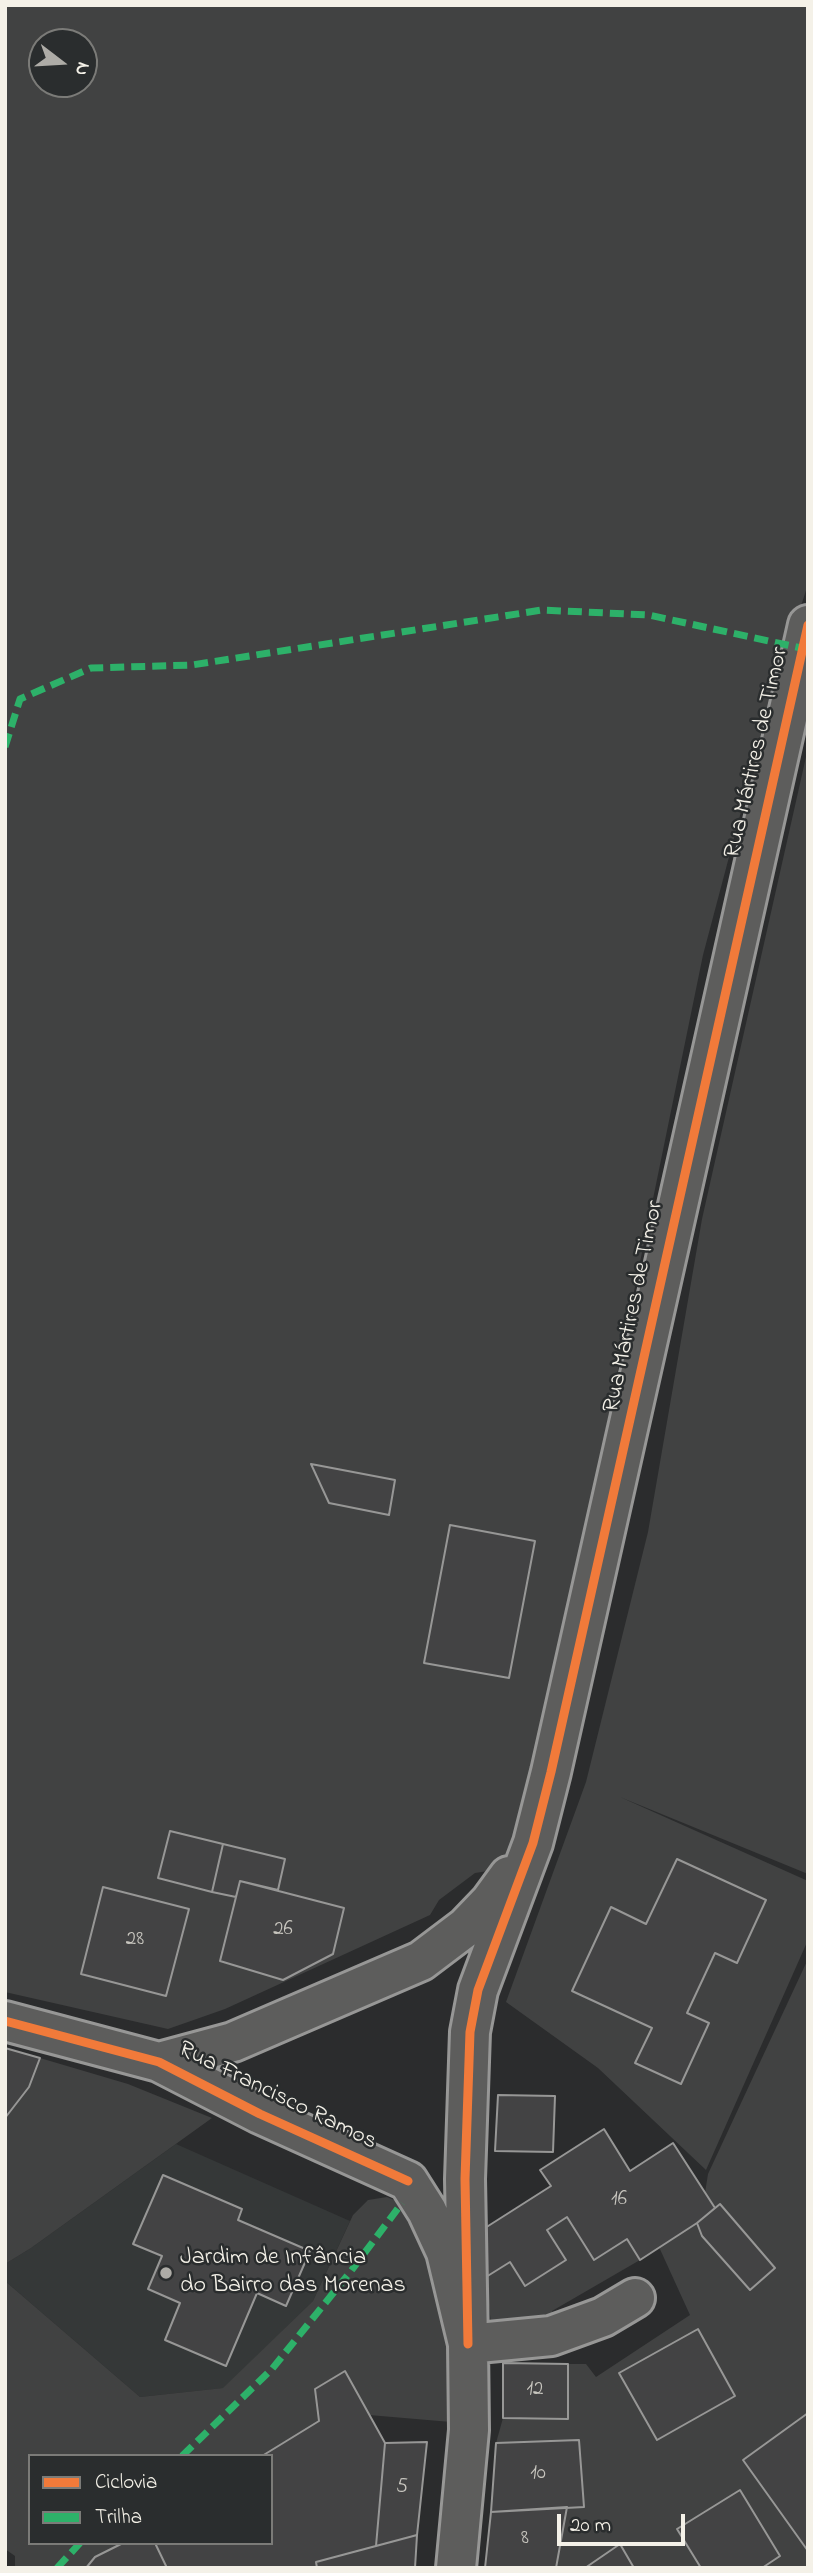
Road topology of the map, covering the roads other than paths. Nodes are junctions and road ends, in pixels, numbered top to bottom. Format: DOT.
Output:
graph roads {
  1 [pos="808,625"];
  2 [pos="533,1843"];
  3 [pos="478,1990"];
  4 [pos="5,2021"];
  5 [pos="159,2062"];
  6 [pos="635,2298"];
  7 [pos="468,2344"];
  8 [pos="456,2568"];
  1 -- 2 [label="street, Rua Mártires de Timor"];
  2 -- 3 [label="street, Rua Mártires de Timor"];
  2 -- 5 [label="street"];
  3 -- 7 [label="street, Rua Francisco Ramos"];
  4 -- 5 [label="street, Rua Francisco Ramos"];
  5 -- 7 [label="street, Rua Francisco Ramos"];
  6 -- 7 [label="street"];
  7 -- 8 [label="street, Rua Francisco Ramos"];
}
